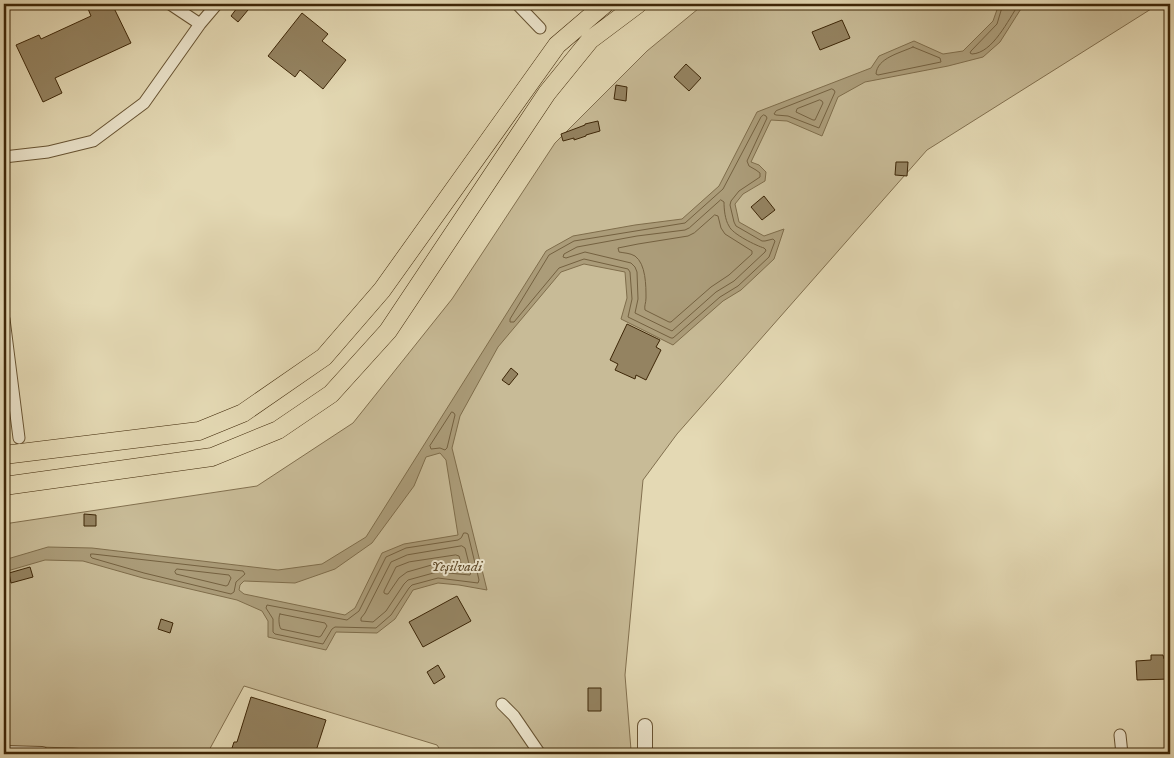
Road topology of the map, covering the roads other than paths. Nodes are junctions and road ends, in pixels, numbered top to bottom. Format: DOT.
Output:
graph roads {
  1 [pos="170,4"];
  2 [pos="217,4"];
  3 [pos="517,4"];
  4 [pos="605,4"];
  5 [pos="638,4"];
  6 [pos="200,24"];
  7 [pos="540,28"];
  8 [pos="4,157"];
  9 [pos="4,319"];
  10 [pos="19,438"];
  11 [pos="4,455"];
  12 [pos="4,486"];
  13 [pos="502,704"];
  14 [pos="645,726"];
  15 [pos="1120,735"];
  16 [pos="4,754"];
  17 [pos="42,754"];
  18 [pos="540,754"];
  19 [pos="645,754"];
  20 [pos="1122,754"];
  1 -- 6 [label="street"];
  2 -- 6 [label="street"];
  3 -- 7 [label="street"];
  4 -- 11 [label="main road"];
  5 -- 12 [label="main road"];
  6 -- 8 [label="street"];
  9 -- 10 [label="street"];
  13 -- 18 [label="street"];
  14 -- 19 [label="street"];
  15 -- 20 [label="street"];
  16 -- 17 [label="street"];
}
